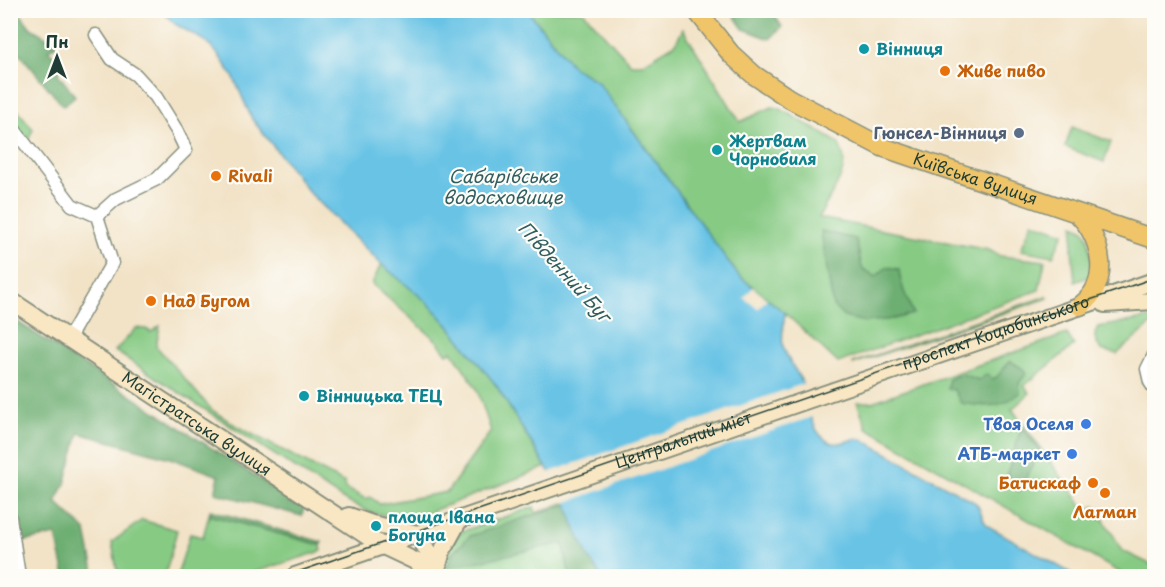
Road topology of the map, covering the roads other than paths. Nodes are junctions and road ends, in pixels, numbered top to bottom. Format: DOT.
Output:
graph roads {
  1 [pos="696,10"];
  2 [pos="96,35"];
  3 [pos="10,124"];
  4 [pos="1076,213"];
  5 [pos="97,216"];
  6 [pos="1155,239"];
  7 [pos="1155,281"];
  8 [pos="10,300"];
  9 [pos="1155,301"];
  10 [pos="1080,306"];
  11 [pos="69,338"];
  12 [pos="1155,355"];
  13 [pos="1155,388"];
  14 [pos="839,389"];
  15 [pos="334,513"];
  16 [pos="10,518"];
  17 [pos="459,520"];
  18 [pos="418,534"];
  19 [pos="383,546"];
  20 [pos="345,559"];
  21 [pos="19,576"];
  22 [pos="295,576"];
  23 [pos="435,576"];
  1 -- 4 [label="main road, Київська вулиця"];
  2 -- 5 [label="street"];
  3 -- 5 [label="street"];
  4 -- 6 [label="main road, Київська вулиця"];
  4 -- 10 [label="main road"];
  5 -- 11 [label="street"];
  7 -- 10 [label="street, проспект Коцюбинського"];
  8 -- 11 [label="street, Магістратська вулиця"];
  9 -- 10 [label="street"];
  10 -- 14 [label="street, проспект Коцюбинського"];
  11 -- 15 [label="street, Магістратська вулиця"];
  12 -- 13 [label="street"];
  14 -- 17 [label="street, Центральний міст"];
  15 -- 18 [label="street"];
  15 -- 19 [label="street, Магістратська вулиця"];
  15 -- 20 [label="street"];
  16 -- 21 [label="street"];
  17 -- 18 [label="street, Центральний міст"];
  17 -- 23 [label="street"];
  18 -- 19 [label="street, Центральний міст"];
  18 -- 23 [label="street"];
  19 -- 20 [label="street, Центральний міст"];
  19 -- 23 [label="street, Магістратська вулиця"];
  20 -- 22 [label="street, Центральний міст"];
}
